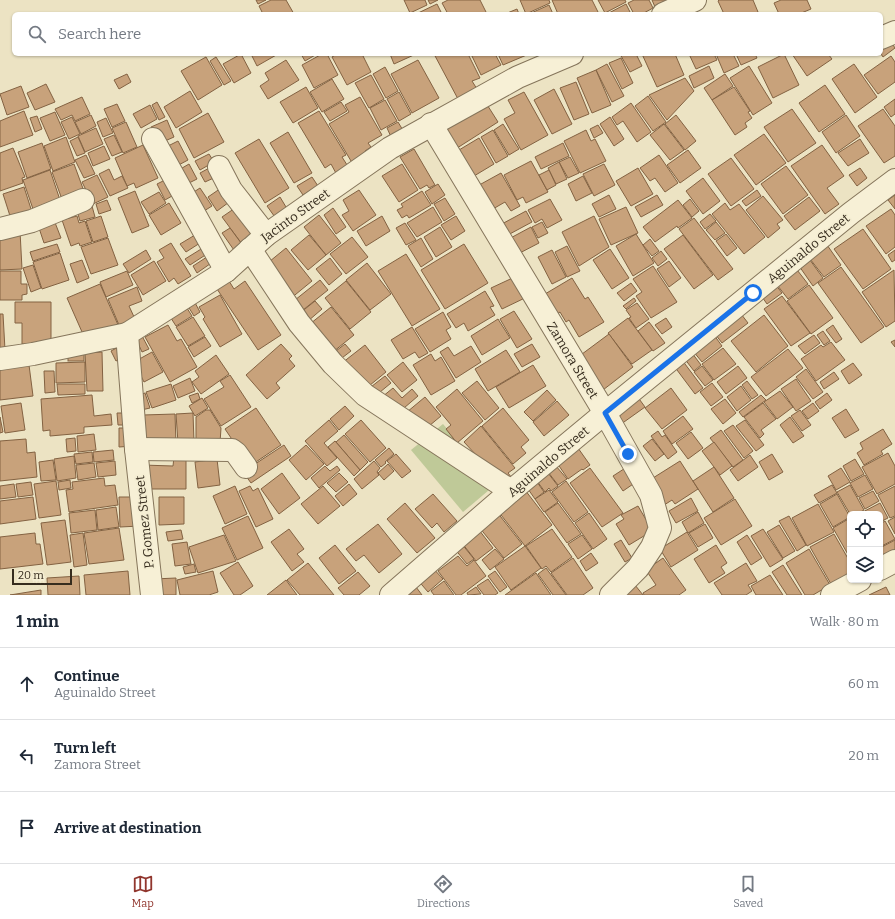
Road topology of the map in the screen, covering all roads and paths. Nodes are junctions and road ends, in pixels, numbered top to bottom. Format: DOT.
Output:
graph roads {
  1 [pos="695,0"];
  2 [pos="668,12"];
  3 [pos="895,32"];
  4 [pos="883,37"];
  5 [pos="567,56"];
  6 [pos="431,124"];
  7 [pos="153,139"];
  8 [pos="219,167"];
  9 [pos="895,180"];
  10 [pos="83,200"];
  11 [pos="0,229"];
  12 [pos="266,235"];
  13 [pos="250,250"];
  14 [pos="226,271"];
  15 [pos="127,334"];
  16 [pos="0,359"];
  17 [pos="605,413"];
  18 [pos="136,449"];
  19 [pos="246,467"];
  20 [pos="511,491"];
  21 [pos="895,561"];
  22 [pos="883,567"];
  23 [pos="854,583"];
  24 [pos="152,595"];
  25 [pos="391,595"];
  26 [pos="611,595"];
  27 [pos="832,595"];
  1 -- 2 [label="street"];
  3 -- 4 [label="street"];
  5 -- 6 [label="street, Jacinto Street"];
  6 -- 12 [label="street, Jacinto Street"];
  6 -- 17 [label="street, Zamora Street"];
  7 -- 14 [label="street"];
  8 -- 12 [label="street"];
  9 -- 17 [label="street, Aguinaldo Street"];
  10 -- 11 [label="street"];
  12 -- 13 [label="street, Jacinto Street"];
  13 -- 14 [label="street, Jacinto Street"];
  13 -- 20 [label="street"];
  14 -- 15 [label="street, Jacinto Street"];
  15 -- 16 [label="street"];
  15 -- 18 [label="street"];
  17 -- 20 [label="street, Aguinaldo Street"];
  17 -- 26 [label="street, Zamora Street"];
  18 -- 19 [label="street"];
  18 -- 24 [label="street, P. Gomez Street"];
  20 -- 25 [label="street, Aguinaldo Street"];
  21 -- 22 [label="street"];
  23 -- 27 [label="street"];
}
